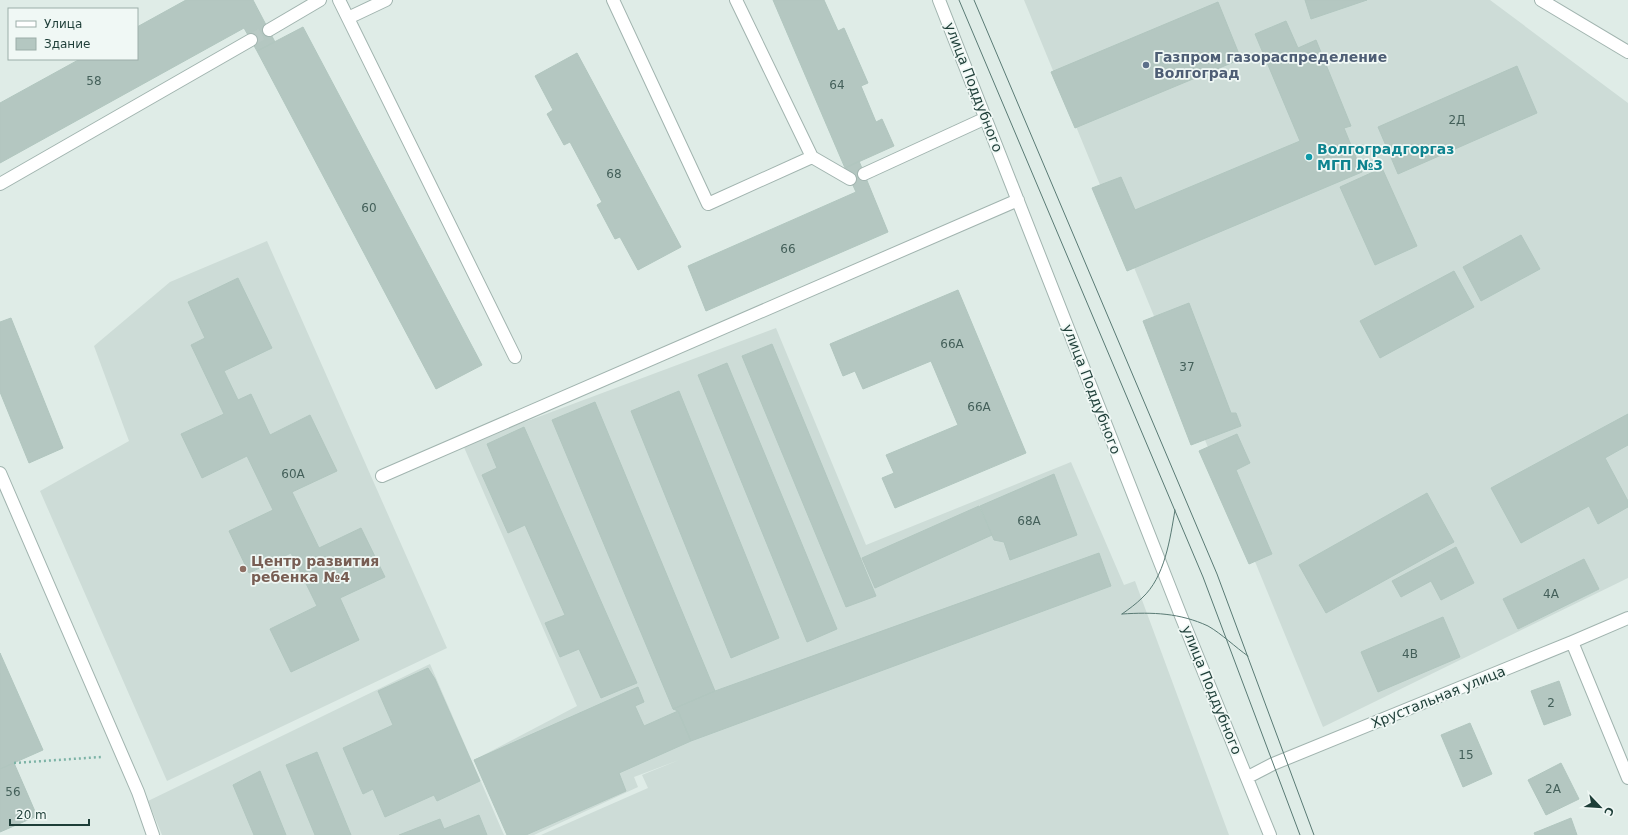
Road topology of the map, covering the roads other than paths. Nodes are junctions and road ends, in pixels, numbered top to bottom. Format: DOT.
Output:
graph roads {
  1 [pos="320,0"];
  2 [pos="339,0"];
  3 [pos="386,0"];
  4 [pos="612,0"];
  5 [pos="736,0"];
  6 [pos="939,0"];
  7 [pos="1541,0"];
  8 [pos="348,18"];
  9 [pos="269,30"];
  10 [pos="251,40"];
  11 [pos="1628,52"];
  12 [pos="986,118"];
  13 [pos="812,157"];
  14 [pos="864,174"];
  15 [pos="850,179"];
  16 [pos="0,184"];
  17 [pos="1018,200"];
  18 [pos="516,357"];
  19 [pos="0,473"];
  20 [pos="382,476"];
  21 [pos="1628,618"];
  22 [pos="1572,642"];
  23 [pos="1248,777"];
  24 [pos="1628,778"];
  25 [pos="153,835"];
  26 [pos="1270,835"];
  1 -- 9 [label="street"];
  2 -- 8 [label="street"];
  3 -- 8 [label="street"];
  4 -- 13 [label="street"];
  5 -- 13 [label="street"];
  6 -- 12 [label="street, улица Поддубного"];
  7 -- 11 [label="street"];
  8 -- 18 [label="street"];
  10 -- 16 [label="street"];
  12 -- 14 [label="street"];
  12 -- 17 [label="street, улица Поддубного"];
  13 -- 15 [label="street"];
  17 -- 20 [label="street"];
  17 -- 23 [label="street, улица Поддубного"];
  19 -- 25 [label="street"];
  21 -- 22 [label="street, Хрустальная улица"];
  22 -- 23 [label="street, Хрустальная улица"];
  22 -- 24 [label="street"];
  23 -- 26 [label="street, улица Поддубного"];
}
